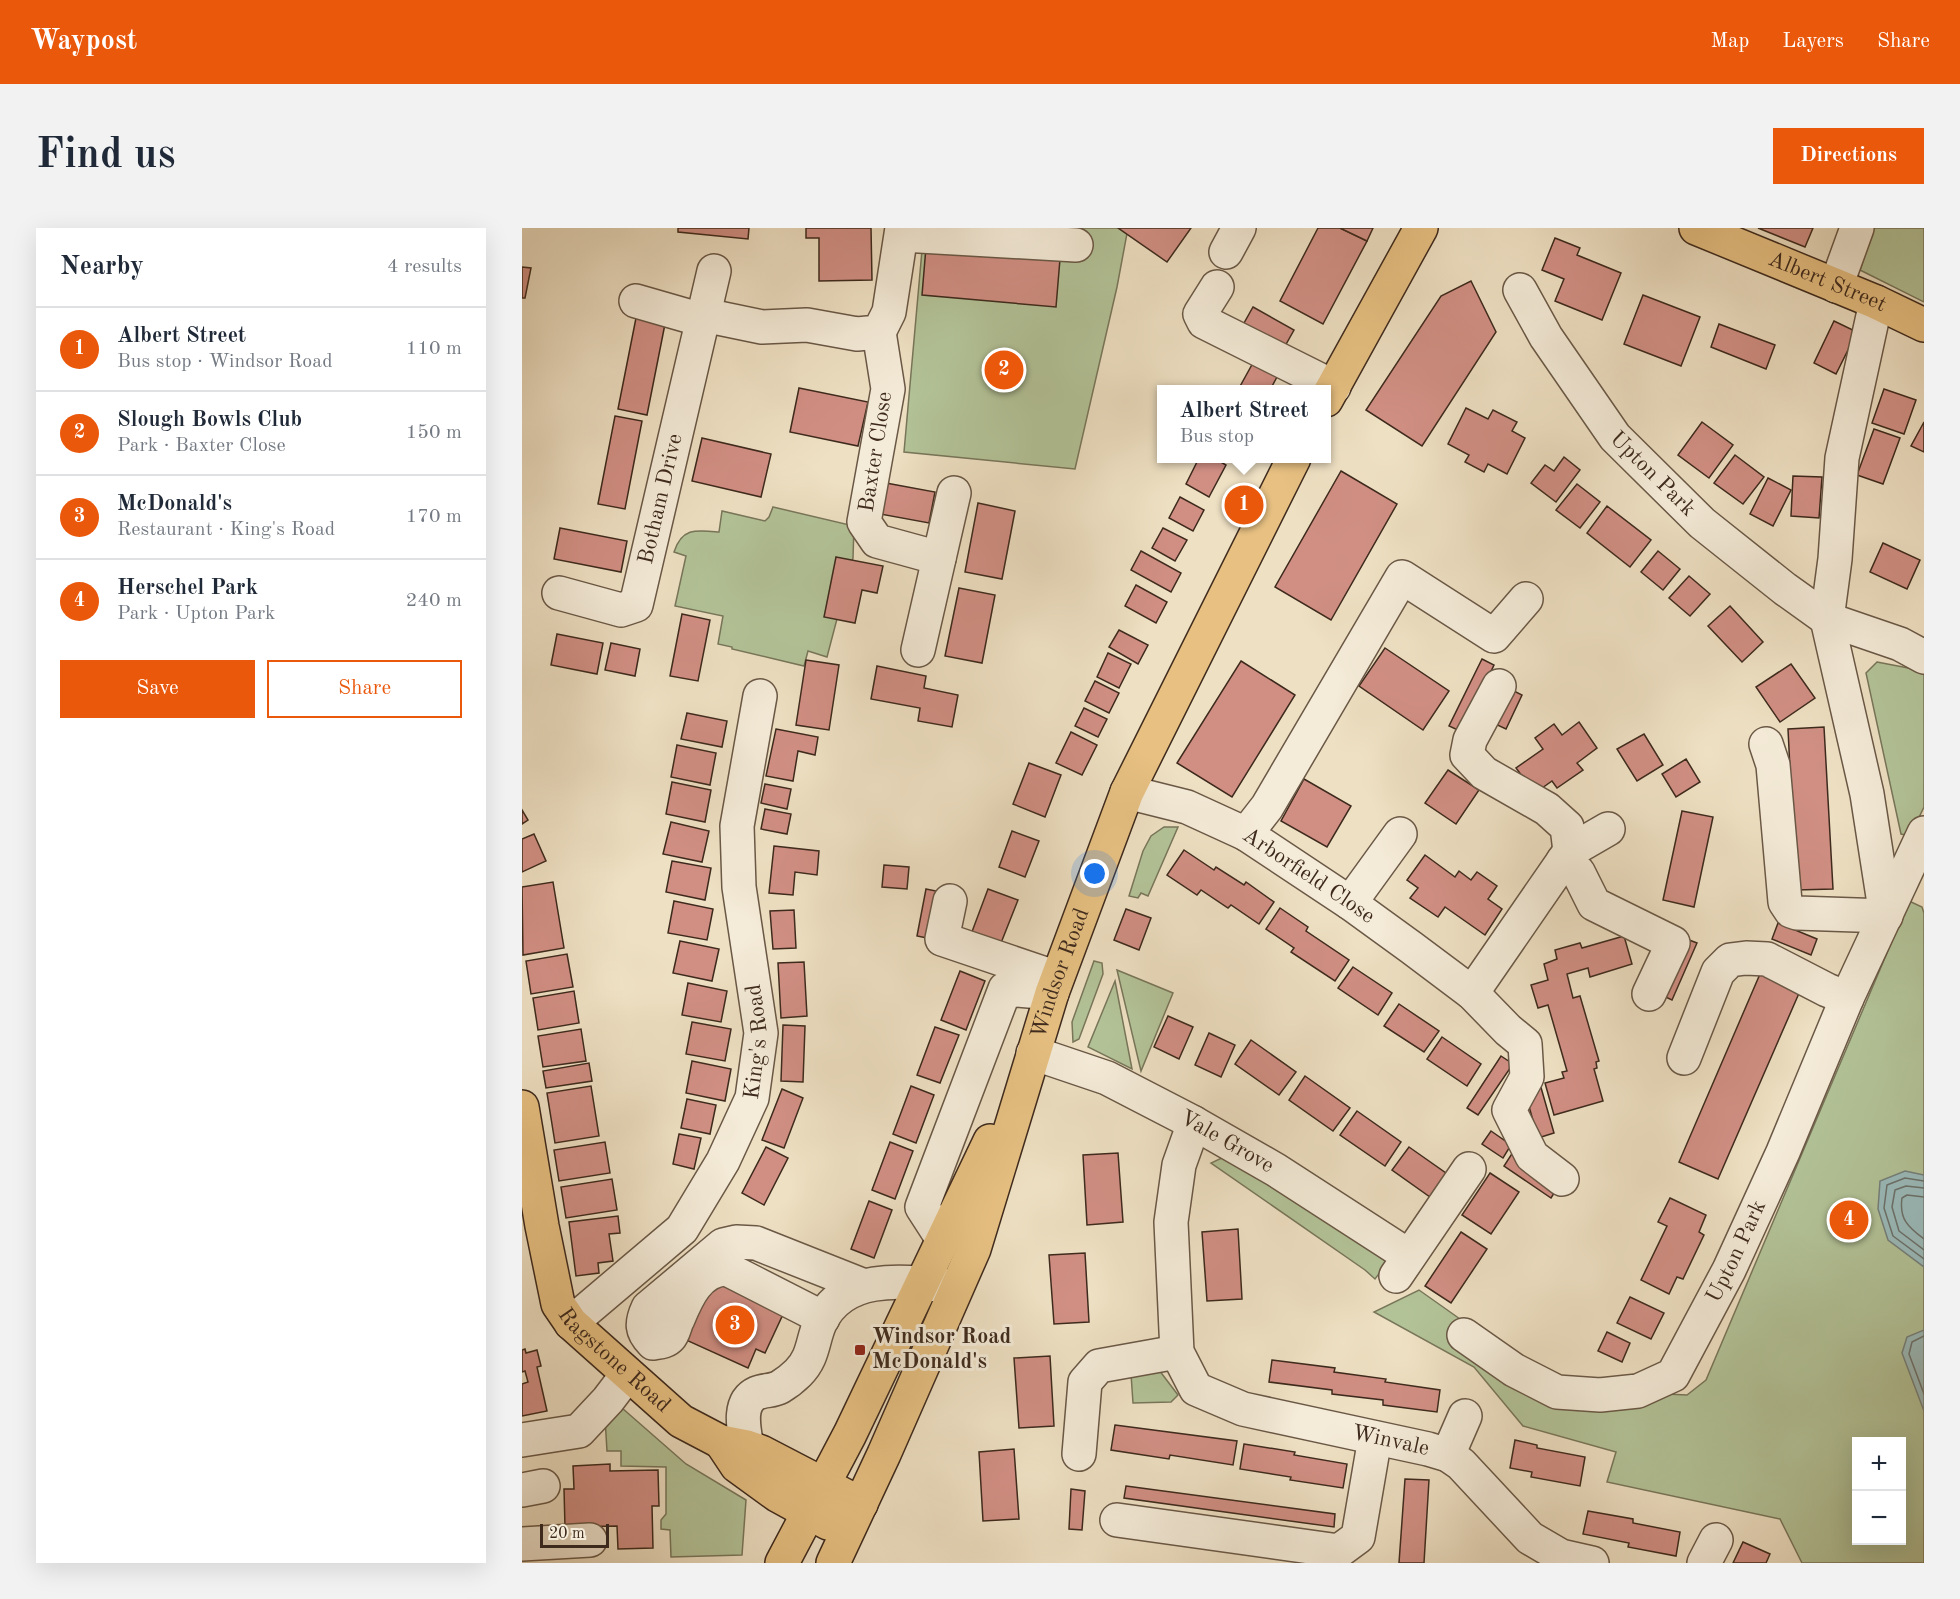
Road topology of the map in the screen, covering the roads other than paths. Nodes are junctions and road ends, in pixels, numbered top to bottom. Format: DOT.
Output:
graph roads {
  1 [pos="1422,228"];
  2 [pos="1696,228"];
  3 [pos="1857,228"];
  4 [pos="902,232"];
  5 [pos="1076,245"];
  6 [pos="714,271"];
  7 [pos="1836,286"];
  8 [pos="1217,287"];
  9 [pos="1520,290"];
  10 [pos="636,301"];
  11 [pos="1876,302"];
  12 [pos="703,318"];
  13 [pos="1924,325"];
  14 [pos="879,332"];
  15 [pos="1314,385"];
  16 [pos="1331,392"];
  17 [pos="1292,463"];
  18 [pos="954,493"];
  19 [pos="939,558"];
  20 [pos="559,593"];
  21 [pos="1526,599"];
  22 [pos="1827,619"];
  23 [pos="918,650"];
  24 [pos="1924,657"];
  25 [pos="1499,686"];
  26 [pos="761,692"];
  27 [pos="1766,744"];
  28 [pos="1127,792"];
  29 [pos="1608,829"];
  30 [pos="1924,833"];
  31 [pos="1246,834"];
  32 [pos="1400,834"];
  33 [pos="1567,856"];
  34 [pos="950,901"];
  35 [pos="1350,903"];
  36 [pos="1886,916"];
  37 [pos="1055,986"];
  38 [pos="1472,993"];
  39 [pos="1649,994"];
  40 [pos="1847,998"];
  41 [pos="1033,1053"];
  42 [pos="1684,1058"];
  43 [pos="522,1107"];
  44 [pos="1194,1123"];
  45 [pos="1469,1169"];
  46 [pos="1562,1179"];
  47 [pos="942,1238"];
  48 [pos="923,1283"];
  49 [pos="862,1286"];
  50 [pos="958,1287"];
  51 [pos="823,1318"];
  52 [pos="571,1323"];
  53 [pos="1464,1335"];
  54 [pos="1177,1352"];
  55 [pos="627,1375"];
  56 [pos="1465,1416"];
  57 [pos="1375,1438"];
  58 [pos="522,1440"];
  59 [pos="734,1445"];
  60 [pos="1079,1454"];
  61 [pos="1448,1455"];
  62 [pos="824,1484"];
  63 [pos="861,1504"];
  64 [pos="808,1513"];
  65 [pos="1117,1520"];
  66 [pos="847,1534"];
  67 [pos="590,1540"];
  68 [pos="522,1544"];
  69 [pos="782,1563"];
  70 [pos="833,1563"];
  71 [pos="1592,1563"];
  1 -- 16 [label="main road"];
  2 -- 7 [label="main road, Albert Street"];
  3 -- 7 [label="street"];
  4 -- 5 [label="street"];
  4 -- 14 [label="street"];
  6 -- 12 [label="street, Botham Drive"];
  7 -- 11 [label="main road, Albert Street"];
  8 -- 15 [label="street"];
  9 -- 22 [label="street, Upton Park"];
  10 -- 12 [label="street"];
  11 -- 13 [label="main road, Albert Street"];
  11 -- 22 [label="street"];
  12 -- 14 [label="street"];
  12 -- 20 [label="street, Botham Drive"];
  14 -- 19 [label="street, Baxter Close"];
  17 -- 28 [label="main road, Windsor Road"];
  18 -- 19 [label="street"];
  19 -- 23 [label="street"];
  21 -- 31 [label="street"];
  22 -- 24 [label="street, Upton Park"];
  22 -- 36 [label="street"];
  25 -- 33 [label="street"];
  26 -- 52 [label="street, King's Road"];
  27 -- 36 [label="street"];
  28 -- 31 [label="street, Arborfield Close"];
  28 -- 37 [label="main road, Windsor Road"];
  29 -- 33 [label="street"];
  30 -- 36 [label="street, Upton Park"];
  31 -- 35 [label="street, Arborfield Close"];
  32 -- 35 [label="street"];
  33 -- 38 [label="street"];
  33 -- 39 [label="street"];
  34 -- 37 [label="street"];
  35 -- 38 [label="street, Arborfield Close"];
  36 -- 40 [label="street, Upton Park"];
  37 -- 41 [label="main road, Windsor Road"];
  37 -- 47 [label="street"];
  38 -- 46 [label="street, Arborfield Close"];
  40 -- 42 [label="street"];
  40 -- 53 [label="street, Upton Park"];
  41 -- 44 [label="street, Vale Grove"];
  41 -- 47 [label="main road"];
  41 -- 50 [label="main road, Windsor Road"];
  43 -- 52 [label="main road, Ragstone Road"];
  44 -- 45 [label="street, Vale Grove"];
  44 -- 54 [label="street, Winvale"];
  47 -- 48 [label="main road"];
  48 -- 49 [label="street"];
  48 -- 50 [label="street"];
  48 -- 62 [label="main road"];
  49 -- 51 [label="street"];
  49 -- 51 [label="street"];
  50 -- 63 [label="main road, Windsor Road"];
  51 -- 59 [label="street"];
  52 -- 55 [label="main road, Ragstone Road"];
  54 -- 57 [label="street, Winvale"];
  54 -- 60 [label="street"];
  55 -- 58 [label="street"];
  55 -- 59 [label="main road, Ragstone Road"];
  56 -- 61 [label="street"];
  57 -- 61 [label="street, Winvale"];
  57 -- 65 [label="street"];
  59 -- 62 [label="main road, Ragstone Road"];
  59 -- 64 [label="main road, Ragstone Road"];
  61 -- 71 [label="street, Winvale"];
  62 -- 63 [label="main road, Ragstone Road"];
  62 -- 64 [label="main road"];
  63 -- 66 [label="main road, Windsor Road"];
  64 -- 66 [label="main road, Ragstone Road"];
  64 -- 69 [label="main road"];
  66 -- 70 [label="main road, Windsor Road"];
  67 -- 68 [label="street"];
}
